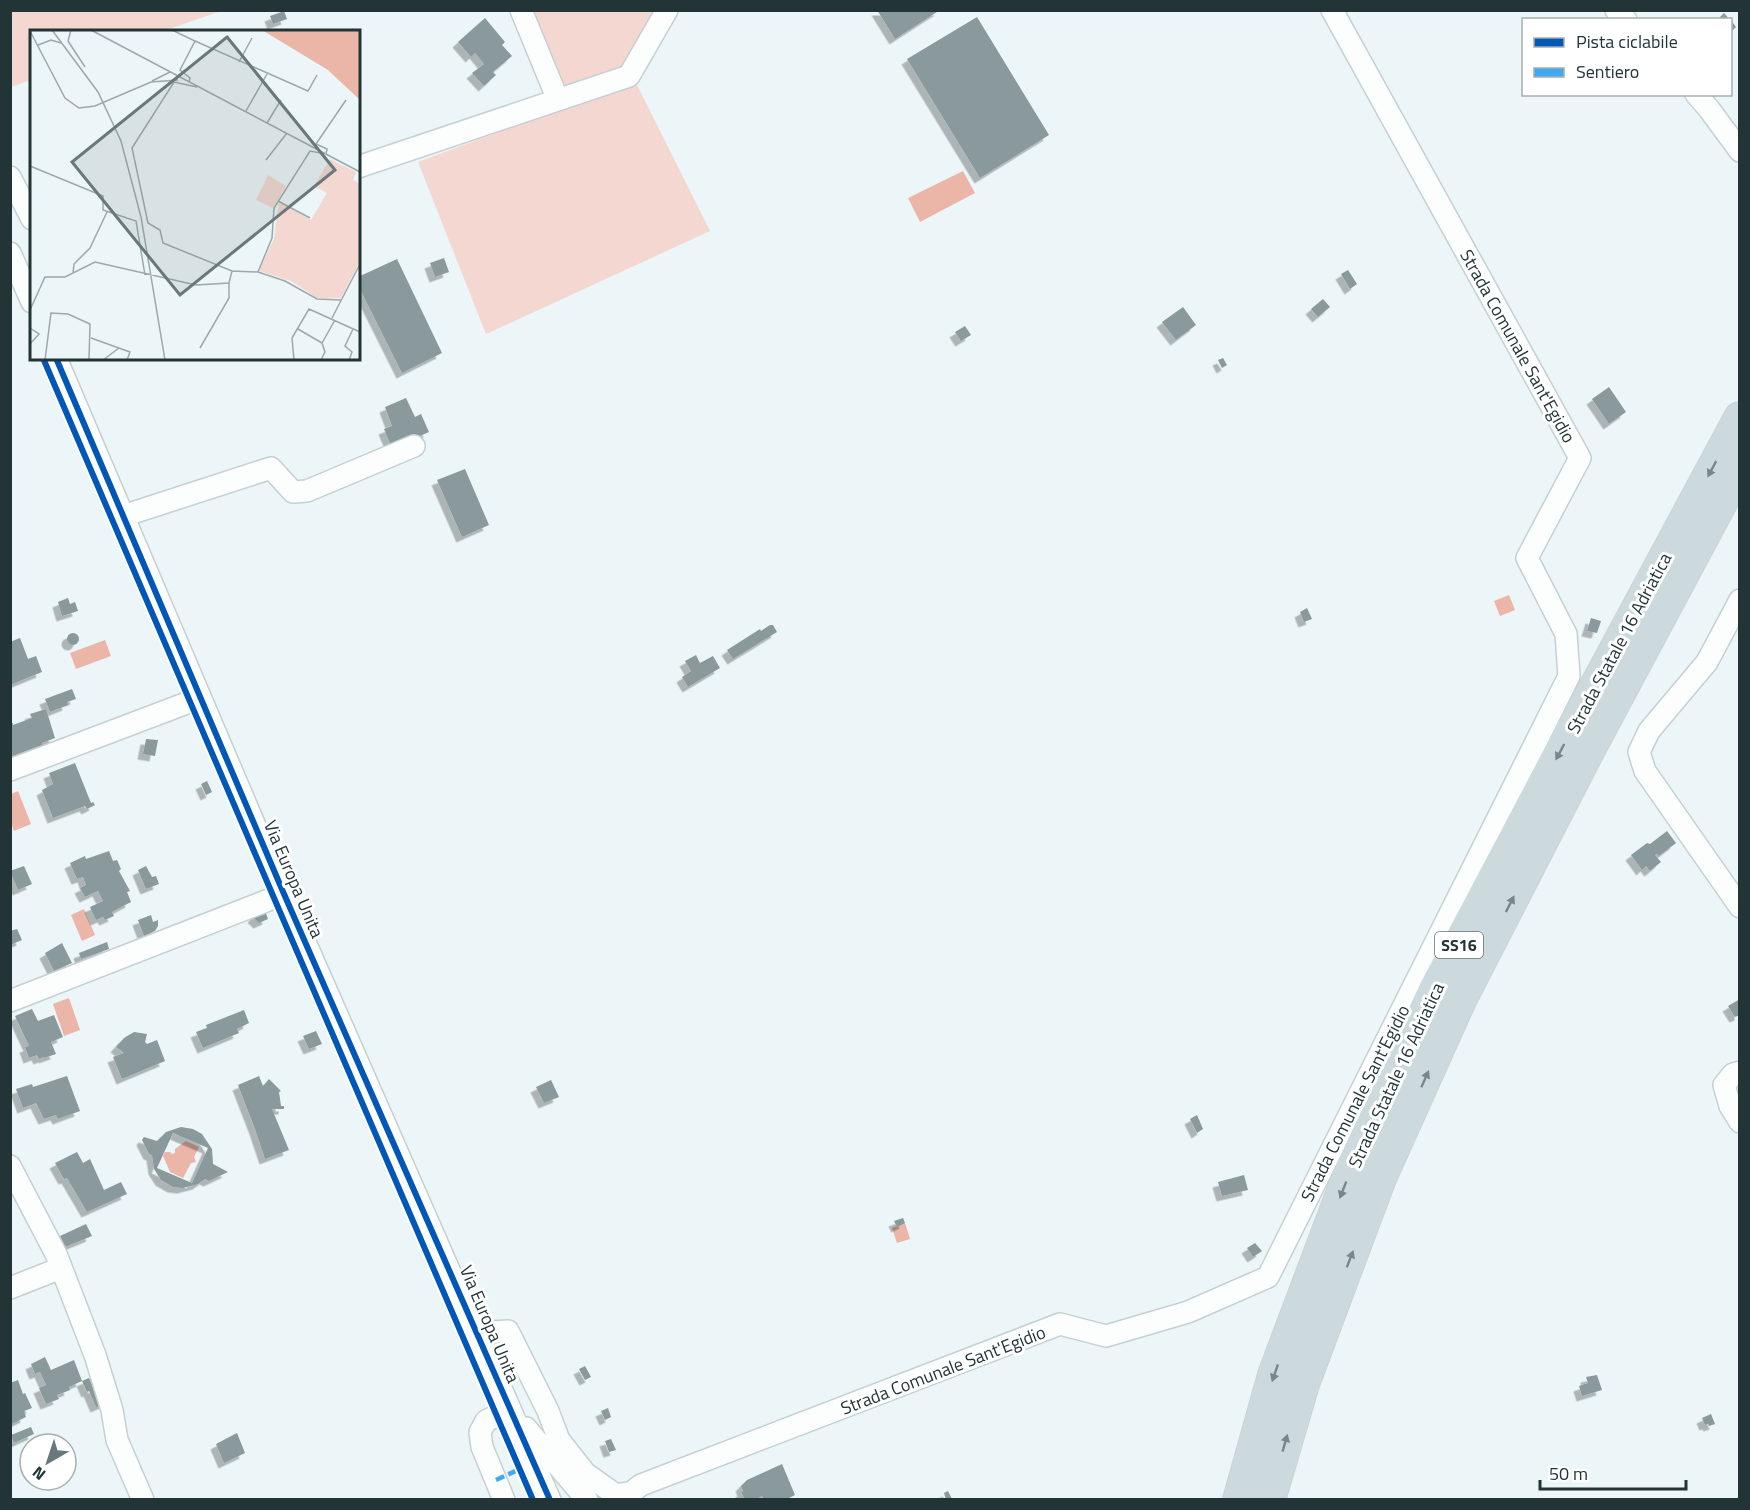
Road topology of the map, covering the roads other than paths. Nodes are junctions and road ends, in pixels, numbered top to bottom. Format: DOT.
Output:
graph roads {
  1 [pos="521,10"];
  2 [pos="668,10"];
  3 [pos="1332,10"];
  4 [pos="1698,96"];
  5 [pos="558,100"];
  6 [pos="1740,151"];
  7 [pos="360,166"];
  8 [pos="10,177"];
  9 [pos="30,215"];
  10 [pos="10,253"];
  11 [pos="30,298"];
  12 [pos="57,360"];
  13 [pos="1740,418"];
  14 [pos="414,446"];
  15 [pos="1740,467"];
  16 [pos="123,516"];
  17 [pos="1740,600"];
  18 [pos="200,698"];
  19 [pos="10,770"];
  20 [pos="284,894"];
  21 [pos="1740,907"];
  22 [pos="10,1001"];
  23 [pos="1740,1072"];
  24 [pos="1740,1122"];
  25 [pos="10,1166"];
  26 [pos="61,1268"];
  27 [pos="10,1288"];
  28 [pos="478,1333"];
  29 [pos="510,1409"];
  30 [pos="143,1500"];
  31 [pos="504,1500"];
  32 [pos="550,1500"];
  33 [pos="587,1500"];
  34 [pos="1239,1500"];
  35 [pos="1269,1500"];
  1 -- 5 [label="street"];
  2 -- 5 [label="street"];
  3 -- 28 [label="street, Strada Comunale Sant'Egidio"];
  4 -- 6 [label="street"];
  5 -- 7 [label="street"];
  8 -- 9 [label="street"];
  10 -- 11 [label="street"];
  12 -- 16 [label="street, Via Europa Unita"];
  13 -- 34 [label="highway, Strada Statale 16 Adriatica / SS16, one-way"];
  14 -- 16 [label="street"];
  35 -- 15 [label="highway, Strada Statale 16 Adriatica / SS16, one-way"];
  16 -- 18 [label="street, Via Europa Unita"];
  17 -- 21 [label="street"];
  18 -- 19 [label="street"];
  18 -- 20 [label="street, Via Europa Unita"];
  20 -- 22 [label="street"];
  20 -- 28 [label="street, Via Europa Unita"];
  23 -- 24 [label="street"];
  25 -- 26 [label="street"];
  26 -- 27 [label="street"];
  26 -- 30 [label="street"];
  28 -- 29 [label="street, Via Europa Unita"];
  29 -- 31 [label="street"];
  29 -- 32 [label="street, Via Europa Unita"];
  29 -- 33 [label="street"];
}
